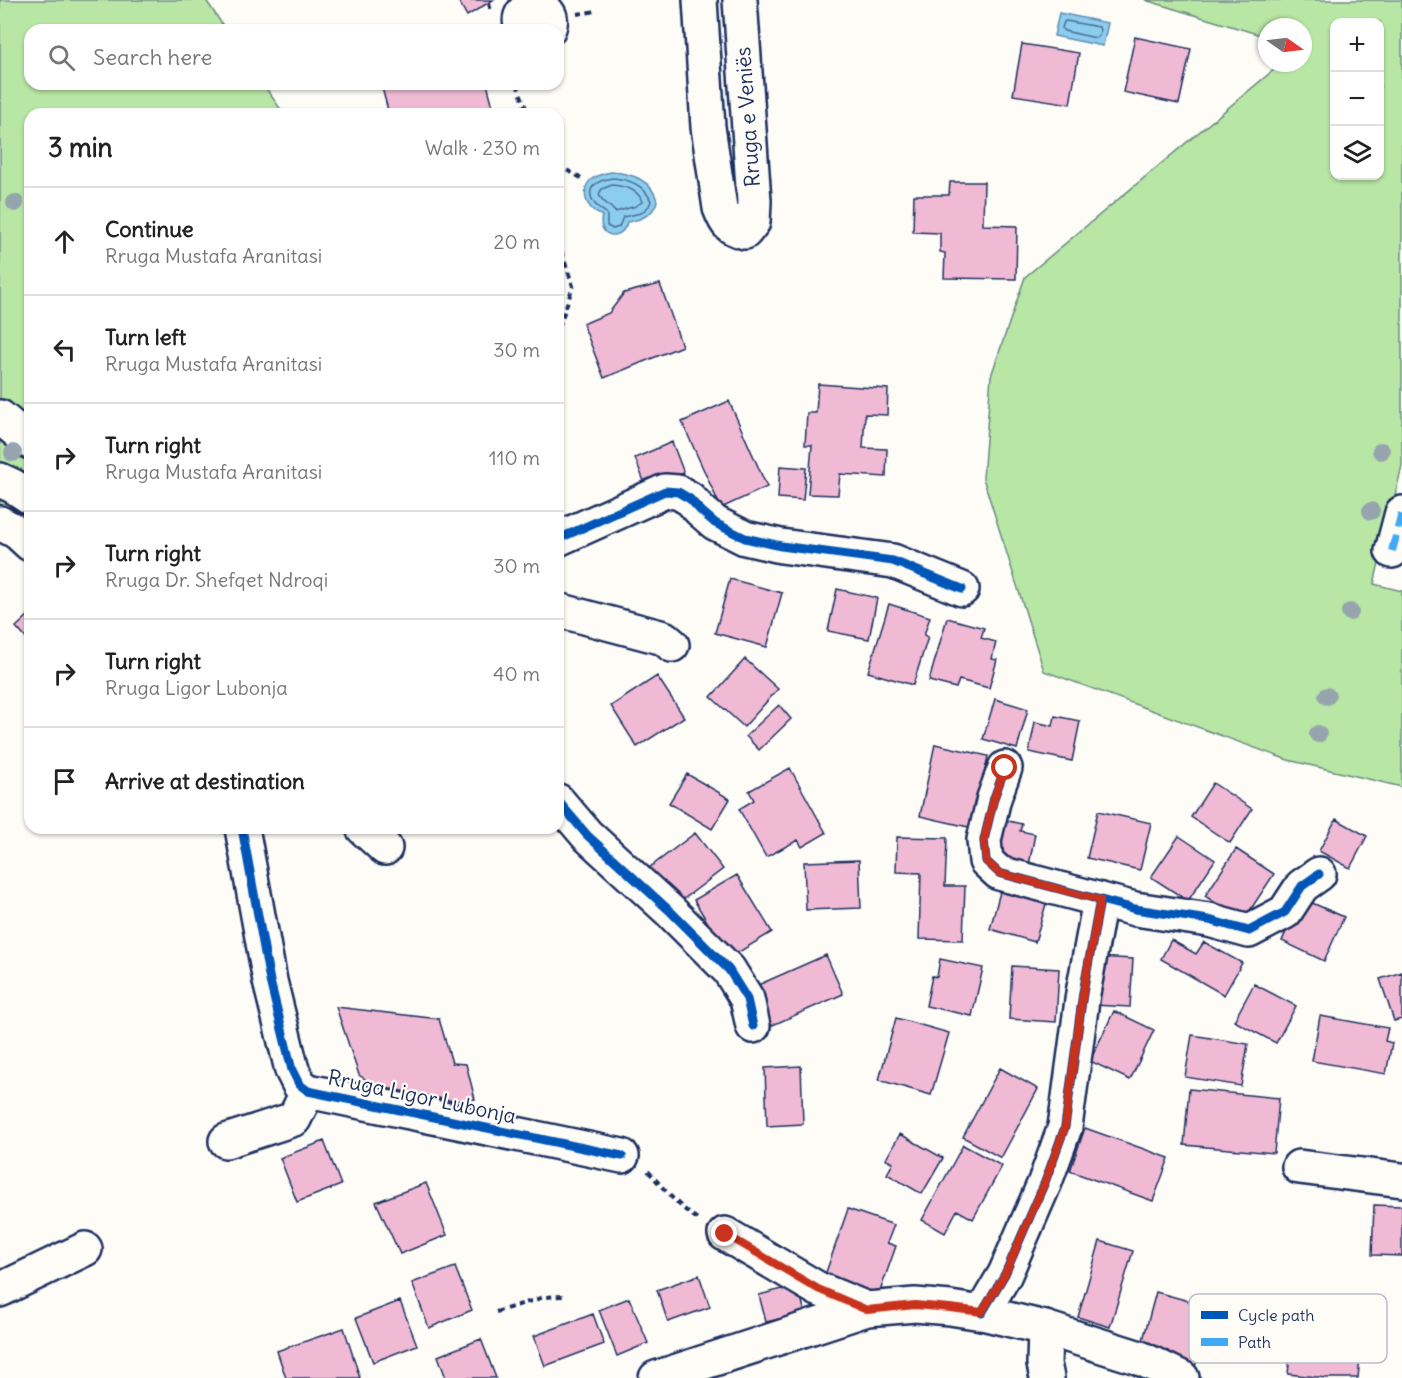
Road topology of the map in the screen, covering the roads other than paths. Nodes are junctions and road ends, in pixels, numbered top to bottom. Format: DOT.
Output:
graph roads {
  1 [pos="700,0"];
  2 [pos="740,0"];
  3 [pos="0,417"];
  4 [pos="24,437"];
  5 [pos="0,480"];
  6 [pos="24,494"];
  7 [pos="1402,516"];
  8 [pos="0,523"];
  9 [pos="564,536"];
  10 [pos="24,538"];
  11 [pos="1392,551"];
  12 [pos="962,589"];
  13 [pos="564,612"];
  14 [pos="672,645"];
  15 [pos="1005,768"];
  16 [pos="564,808"];
  17 [pos="243,834"];
  18 [pos="1319,874"];
  19 [pos="1100,900"];
  20 [pos="753,1026"];
  21 [pos="308,1091"];
  22 [pos="226,1141"];
  23 [pos="622,1156"];
  24 [pos="1299,1167"];
  25 [pos="1402,1180"];
  26 [pos="725,1234"];
  27 [pos="85,1250"];
  28 [pos="0,1290"];
  29 [pos="867,1310"];
  30 [pos="982,1312"];
  31 [pos="1044,1328"];
  32 [pos="656,1378"];
  33 [pos="1047,1378"];
  34 [pos="1182,1378"];
  1 -- 2 [label="street, Rruga e Veniës"];
  3 -- 4 [label="street"];
  5 -- 6 [label="street"];
  7 -- 11 [label="street"];
  8 -- 10 [label="street"];
  9 -- 12 [label="street"];
  13 -- 14 [label="street"];
  15 -- 19 [label="street"];
  16 -- 20 [label="street"];
  17 -- 21 [label="street, Rruga Ligor Lubonja"];
  18 -- 19 [label="street"];
  19 -- 30 [label="street"];
  21 -- 22 [label="street"];
  21 -- 23 [label="street, Rruga Ligor Lubonja"];
  24 -- 25 [label="street"];
  26 -- 29 [label="street"];
  27 -- 28 [label="street"];
  29 -- 30 [label="street"];
  29 -- 32 [label="street"];
  30 -- 31 [label="street"];
  31 -- 33 [label="street"];
  31 -- 34 [label="street"];
}
